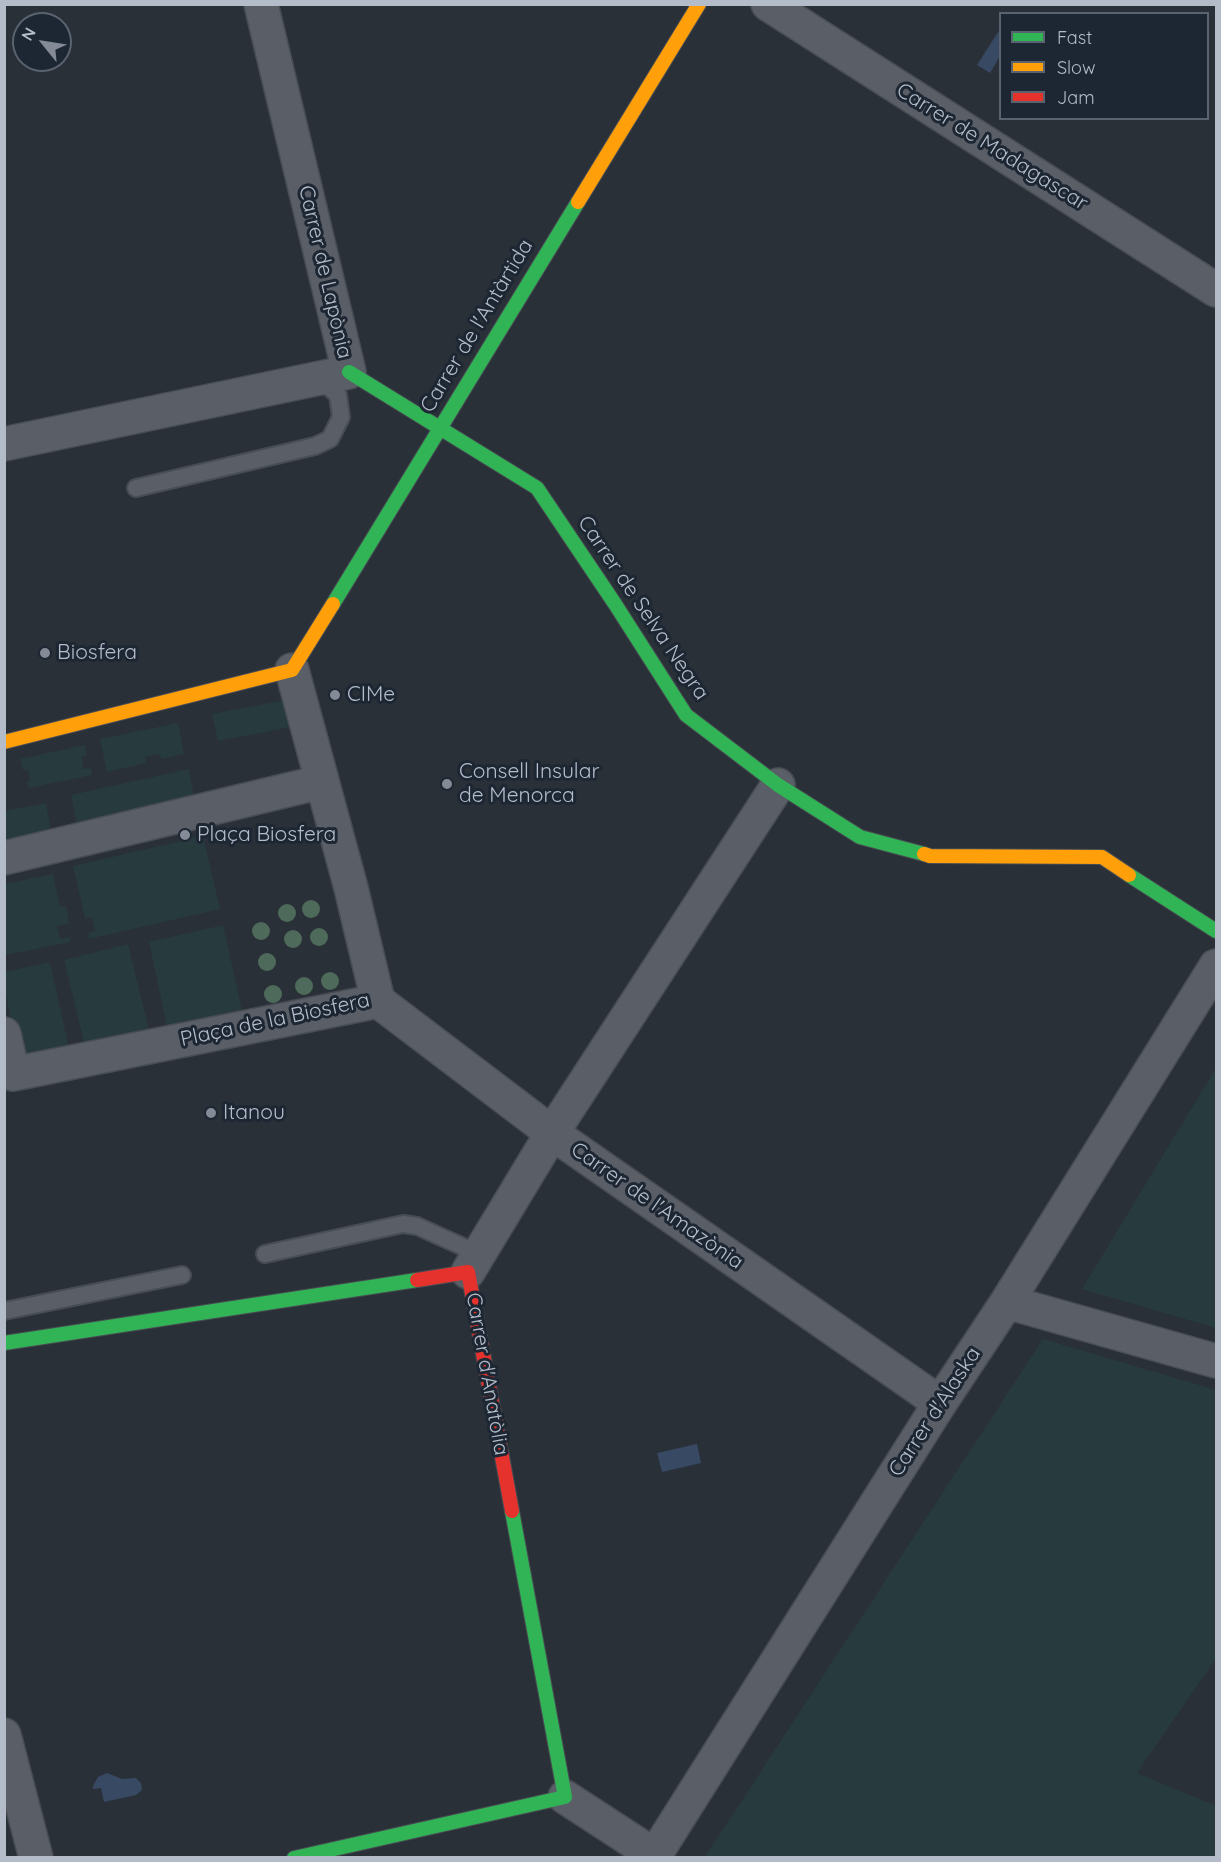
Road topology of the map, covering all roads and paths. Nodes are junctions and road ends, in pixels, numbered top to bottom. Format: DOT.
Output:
graph roads {
  1 [pos="261,4"];
  2 [pos="699,4"];
  3 [pos="768,4"];
  4 [pos="1216,290"];
  5 [pos="334,375"];
  6 [pos="440,428"];
  7 [pos="4,444"];
  8 [pos="136,488"];
  9 [pos="292,670"];
  10 [pos="4,742"];
  11 [pos="321,782"];
  12 [pos="778,785"];
  13 [pos="4,858"];
  14 [pos="1216,931"];
  15 [pos="1216,966"];
  16 [pos="378,1001"];
  17 [pos="4,1034"];
  18 [pos="9,1080"];
  19 [pos="552,1133"];
  20 [pos="265,1254"];
  21 [pos="474,1263"];
  22 [pos="182,1275"];
  23 [pos="1007,1302"];
  24 [pos="4,1311"];
  25 [pos="4,1343"];
  26 [pos="1216,1361"];
  27 [pos="940,1403"];
  28 [pos="4,1735"];
  29 [pos="565,1797"];
  30 [pos="653,1856"];
  31 [pos="36,1857"];
  32 [pos="294,1857"];
  1 -- 5 [label="street, Carrer de Lapònia"];
  2 -- 6 [label="street, Carrer de l'Antàrtida"];
  3 -- 4 [label="street, Carrer de Madagascar"];
  5 -- 6 [label="street, Carrer de Selva Negra"];
  5 -- 7 [label="street, Carrer de Lapònia"];
  5 -- 8 [label="lane"];
  6 -- 9 [label="street, Carrer de l'Antàrtida"];
  6 -- 12 [label="street, Carrer de Selva Negra"];
  9 -- 10 [label="street"];
  9 -- 11 [label="street, Plaça de la Biosfera"];
  11 -- 13 [label="street"];
  11 -- 16 [label="street, Plaça de la Biosfera"];
  12 -- 14 [label="street, Carrer de Selva Negra"];
  12 -- 19 [label="street"];
  15 -- 23 [label="street, Carrer d'Alaska"];
  16 -- 18 [label="street, Plaça de la Biosfera"];
  16 -- 19 [label="street, Carrer de l'Amazònia"];
  17 -- 18 [label="street, Plaça de la Biosfera"];
  19 -- 21 [label="street"];
  19 -- 27 [label="street, Carrer de l'Amazònia"];
  20 -- 21 [label="lane"];
  21 -- 25 [label="street, Carrer d'Anatòlia"];
  21 -- 29 [label="street, Carrer d'Anatòlia"];
  22 -- 24 [label="lane"];
  23 -- 26 [label="street"];
  23 -- 27 [label="street, Carrer d'Alaska"];
  27 -- 30 [label="street, Carrer d'Alaska"];
  28 -- 31 [label="street"];
  29 -- 30 [label="street"];
  29 -- 32 [label="street"];
}
